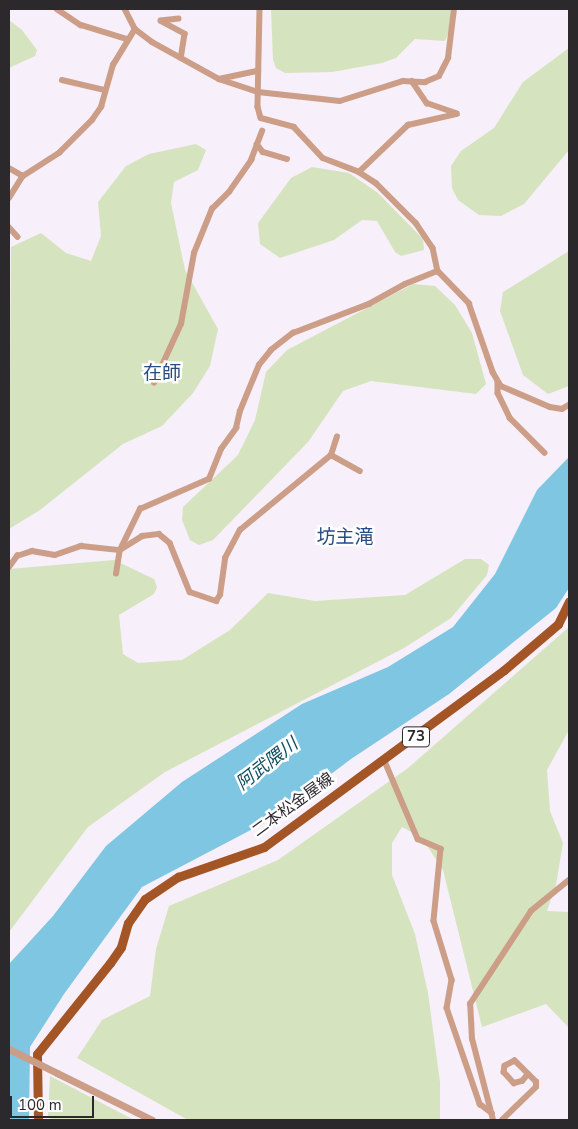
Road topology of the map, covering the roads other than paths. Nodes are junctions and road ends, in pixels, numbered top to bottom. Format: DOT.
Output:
graph roads {
  1 [pos="57,9"];
  2 [pos="125,9"];
  3 [pos="260,9"];
  4 [pos="454,9"];
  5 [pos="179,19"];
  6 [pos="135,29"];
  7 [pos="127,39"];
  8 [pos="181,58"];
  9 [pos="258,71"];
  10 [pos="220,78"];
  11 [pos="62,80"];
  12 [pos="412,81"];
  13 [pos="105,90"];
  14 [pos="258,92"];
  15 [pos="86,116"];
  16 [pos="92,120"];
  17 [pos="262,131"];
  18 [pos="257,144"];
  19 [pos="287,159"];
  20 [pos="9,168"];
  21 [pos="359,172"];
  22 [pos="23,176"];
  23 [pos="9,198"];
  24 [pos="9,227"];
  25 [pos="18,237"];
  26 [pos="438,271"];
  27 [pos="498,382"];
  28 [pos="154,383"];
  29 [pos="569,406"];
  30 [pos="337,436"];
  31 [pos="545,454"];
  32 [pos="331,455"];
  33 [pos="360,471"];
  34 [pos="120,550"];
  35 [pos="9,566"];
  36 [pos="116,574"];
  37 [pos="569,601"];
  38 [pos="384,759"];
  39 [pos="569,880"];
  40 [pos="9,1049"];
  41 [pos="528,1074"];
  42 [pos="492,1113"];
  43 [pos="38,1120"];
  44 [pos="152,1120"];
  45 [pos="493,1120"];
  46 [pos="502,1120"];
  1 -- 7 [label="street"];
  2 -- 6 [label="street"];
  3 -- 9 [label="street"];
  4 -- 12 [label="street"];
  5 -- 8 [label="street"];
  6 -- 7 [label="street"];
  6 -- 8 [label="street"];
  7 -- 13 [label="street"];
  8 -- 10 [label="street"];
  9 -- 10 [label="street"];
  9 -- 14 [label="street"];
  10 -- 14 [label="street"];
  11 -- 13 [label="street"];
  12 -- 14 [label="street"];
  12 -- 21 [label="street"];
  13 -- 16 [label="street"];
  14 -- 21 [label="street"];
  15 -- 16 [label="street"];
  16 -- 22 [label="street"];
  17 -- 18 [label="street"];
  18 -- 19 [label="street"];
  18 -- 28 [label="street"];
  20 -- 22 [label="street"];
  21 -- 26 [label="street"];
  22 -- 23 [label="street"];
  24 -- 25 [label="street"];
  26 -- 27 [label="street"];
  26 -- 34 [label="street"];
  27 -- 29 [label="street"];
  27 -- 31 [label="street"];
  30 -- 32 [label="street"];
  32 -- 33 [label="street"];
  32 -- 34 [label="street"];
  34 -- 35 [label="street"];
  34 -- 36 [label="street"];
  37 -- 38 [label="main road, 二本松金屋線 / 73"];
  38 -- 42 [label="street"];
  38 -- 43 [label="main road, 二本松金屋線 / 73"];
  39 -- 42 [label="street"];
  40 -- 44 [label="street, bridge"];
  41 -- 46 [label="street"];
  42 -- 45 [label="street"];
}
